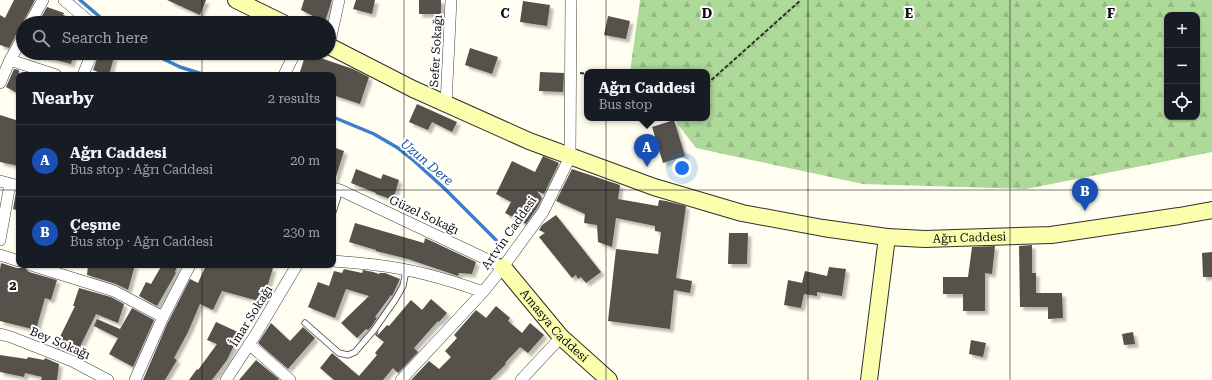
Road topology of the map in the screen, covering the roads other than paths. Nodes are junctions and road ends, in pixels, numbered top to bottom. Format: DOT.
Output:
graph roads {
  1 [pos="43,0"];
  2 [pos="64,0"];
  3 [pos="339,0"];
  4 [pos="452,0"];
  5 [pos="571,0"];
  6 [pos="239,1"];
  7 [pos="34,16"];
  8 [pos="83,16"];
  9 [pos="268,16"];
  10 [pos="336,16"];
  11 [pos="16,49"];
  12 [pos="336,50"];
  13 [pos="10,60"];
  14 [pos="89,60"];
  15 [pos="292,60"];
  16 [pos="47,72"];
  17 [pos="84,72"];
  18 [pos="286,72"];
  19 [pos="0,83"];
  20 [pos="446,104"];
  21 [pos="570,157"];
  22 [pos="10,184"];
  23 [pos="337,189"];
  24 [pos="1212,210"];
  25 [pos="887,237"];
  26 [pos="0,240"];
  27 [pos="0,255"];
  28 [pos="16,260"];
  29 [pos="336,261"];
  30 [pos="503,267"];
  31 [pos="41,268"];
  32 [pos="188,268"];
  33 [pos="295,268"];
  34 [pos="406,270"];
  35 [pos="482,292"];
  36 [pos="164,316"];
  37 [pos="306,323"];
  38 [pos="0,334"];
  39 [pos="561,337"];
  40 [pos="249,344"];
  41 [pos="108,380"];
  42 [pos="135,380"];
  43 [pos="226,380"];
  44 [pos="290,380"];
  45 [pos="401,380"];
  46 [pos="521,380"];
  47 [pos="610,380"];
  48 [pos="869,380"];
  1 -- 7 [label="street"];
  2 -- 8 [label="street"];
  3 -- 10 [label="street"];
  4 -- 20 [label="street, Sefer Sokağı"];
  5 -- 21 [label="street, Artvin Caddesi"];
  6 -- 9 [label="main road"];
  11 -- 13 [label="street"];
  12 -- 20 [label="main road, Ağrı Caddesi"];
  13 -- 16 [label="street"];
  13 -- 19 [label="street"];
  14 -- 17 [label="street"];
  15 -- 18 [label="street"];
  20 -- 21 [label="main road, Ağrı Caddesi"];
  21 -- 25 [label="main road, Ağrı Caddesi"];
  21 -- 30 [label="street, Artvin Caddesi"];
  22 -- 26 [label="street"];
  23 -- 30 [label="street, Güzel Sokağı"];
  24 -- 25 [label="main road, Ağrı Caddesi"];
  25 -- 48 [label="main road"];
  27 -- 28 [label="street"];
  29 -- 34 [label="street"];
  30 -- 35 [label="street, Artvin Caddesi"];
  30 -- 39 [label="main road, Amasya Caddesi"];
  31 -- 36 [label="street"];
  32 -- 36 [label="street"];
  33 -- 40 [label="street, İmar Sokağı"];
  34 -- 35 [label="street"];
  34 -- 37 [label="lane"];
  35 -- 45 [label="street, Artvin Caddesi"];
  36 -- 42 [label="street"];
  38 -- 41 [label="street, Bey Sokağı"];
  39 -- 46 [label="street"];
  39 -- 47 [label="main road, Amasya Caddesi"];
  40 -- 43 [label="street, İmar Sokağı"];
  40 -- 44 [label="street"];
}
